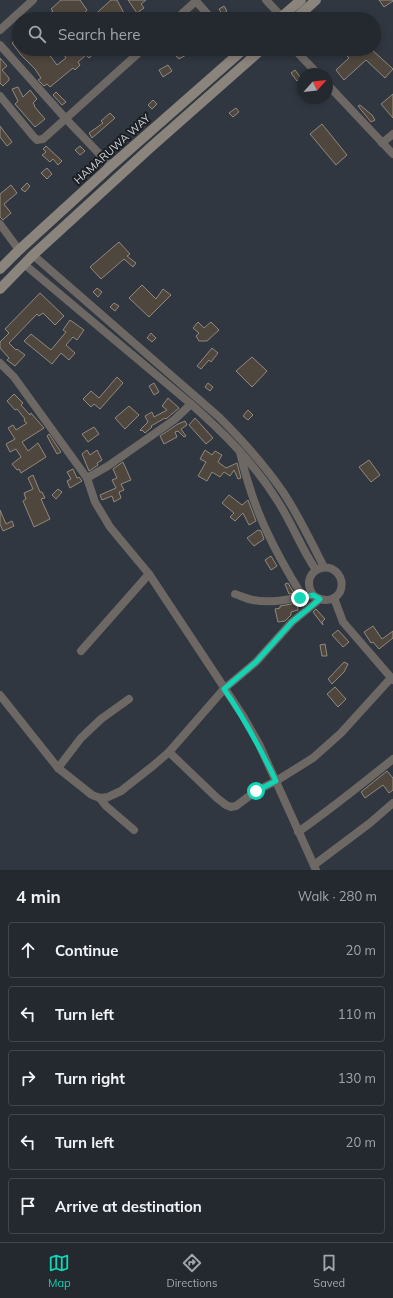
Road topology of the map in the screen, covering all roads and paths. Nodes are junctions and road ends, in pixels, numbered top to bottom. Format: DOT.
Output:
graph roads {
  1 [pos="33,0"];
  2 [pos="266,0"];
  3 [pos="301,0"];
  4 [pos="316,0"];
  5 [pos="195,1"];
  6 [pos="20,12"];
  7 [pos="183,12"];
  8 [pos="205,12"];
  9 [pos="275,12"];
  10 [pos="287,12"];
  11 [pos="303,12"];
  12 [pos="12,19"];
  13 [pos="0,30"];
  14 [pos="0,45"];
  15 [pos="135,56"];
  16 [pos="235,56"];
  17 [pos="254,56"];
  18 [pos="301,56"];
  19 [pos="312,68"];
  20 [pos="333,90"];
  21 [pos="0,96"];
  22 [pos="66,119"];
  23 [pos="393,134"];
  24 [pos="382,143"];
  25 [pos="393,154"];
  26 [pos="111,166"];
  27 [pos="1,229"];
  28 [pos="19,250"];
  29 [pos="32,255"];
  30 [pos="24,264"];
  31 [pos="0,270"];
  32 [pos="0,289"];
  33 [pos="0,363"];
  34 [pos="191,404"];
  35 [pos="240,451"];
  36 [pos="87,478"];
  37 [pos="324,567"];
  38 [pos="316,570"];
  39 [pos="149,574"];
  40 [pos="235,594"];
  41 [pos="303,597"];
  42 [pos="317,597"];
  43 [pos="334,598"];
  44 [pos="81,651"];
  45 [pos="392,679"];
  46 [pos="224,689"];
  47 [pos="0,695"];
  48 [pos="129,699"];
  49 [pos="169,752"];
  50 [pos="393,759"];
  51 [pos="58,768"];
  52 [pos="276,781"];
  53 [pos="100,798"];
  54 [pos="393,803"];
  55 [pos="134,830"];
  56 [pos="298,832"];
  57 [pos="315,867"];
  1 -- 6 [label="street"];
  2 -- 9 [label="street"];
  3 -- 10 [label="main road"];
  4 -- 11 [label="main road"];
  5 -- 7 [label="street"];
  5 -- 8 [label="street"];
  12 -- 13 [label="street"];
  14 -- 22 [label="street"];
  15 -- 22 [label="street"];
  16 -- 26 [label="main road, HAMARUWA WAY"];
  17 -- 29 [label="main road"];
  18 -- 19 [label="street"];
  20 -- 24 [label="street"];
  21 -- 22 [label="street"];
  22 -- 26 [label="street"];
  23 -- 24 [label="street"];
  24 -- 25 [label="street"];
  26 -- 28 [label="main road, HAMARUWA WAY"];
  27 -- 28 [label="street"];
  28 -- 31 [label="main road, HAMARUWA WAY"];
  29 -- 30 [label="main road"];
  29 -- 37 [label="street"];
  30 -- 32 [label="main road"];
  30 -- 34 [label="street"];
  33 -- 36 [label="street"];
  34 -- 35 [label="street"];
  34 -- 36 [label="street"];
  35 -- 38 [label="street"];
  35 -- 41 [label="street"];
  36 -- 39 [label="street"];
  37 -- 38 [label="street"];
  37 -- 43 [label="street"];
  38 -- 42 [label="street"];
  39 -- 44 [label="street"];
  39 -- 46 [label="street"];
  40 -- 41 [label="street"];
  41 -- 42 [label="street"];
  42 -- 43 [label="street"];
  42 -- 46 [label="street"];
  43 -- 45 [label="street"];
  45 -- 52 [label="street"];
  46 -- 49 [label="street"];
  46 -- 52 [label="street"];
  47 -- 51 [label="street"];
  48 -- 51 [label="street"];
  49 -- 52 [label="street"];
  49 -- 53 [label="street"];
  50 -- 56 [label="street"];
  51 -- 53 [label="street"];
  52 -- 56 [label="street"];
  53 -- 55 [label="street"];
  54 -- 57 [label="street"];
  56 -- 57 [label="street"];
}
